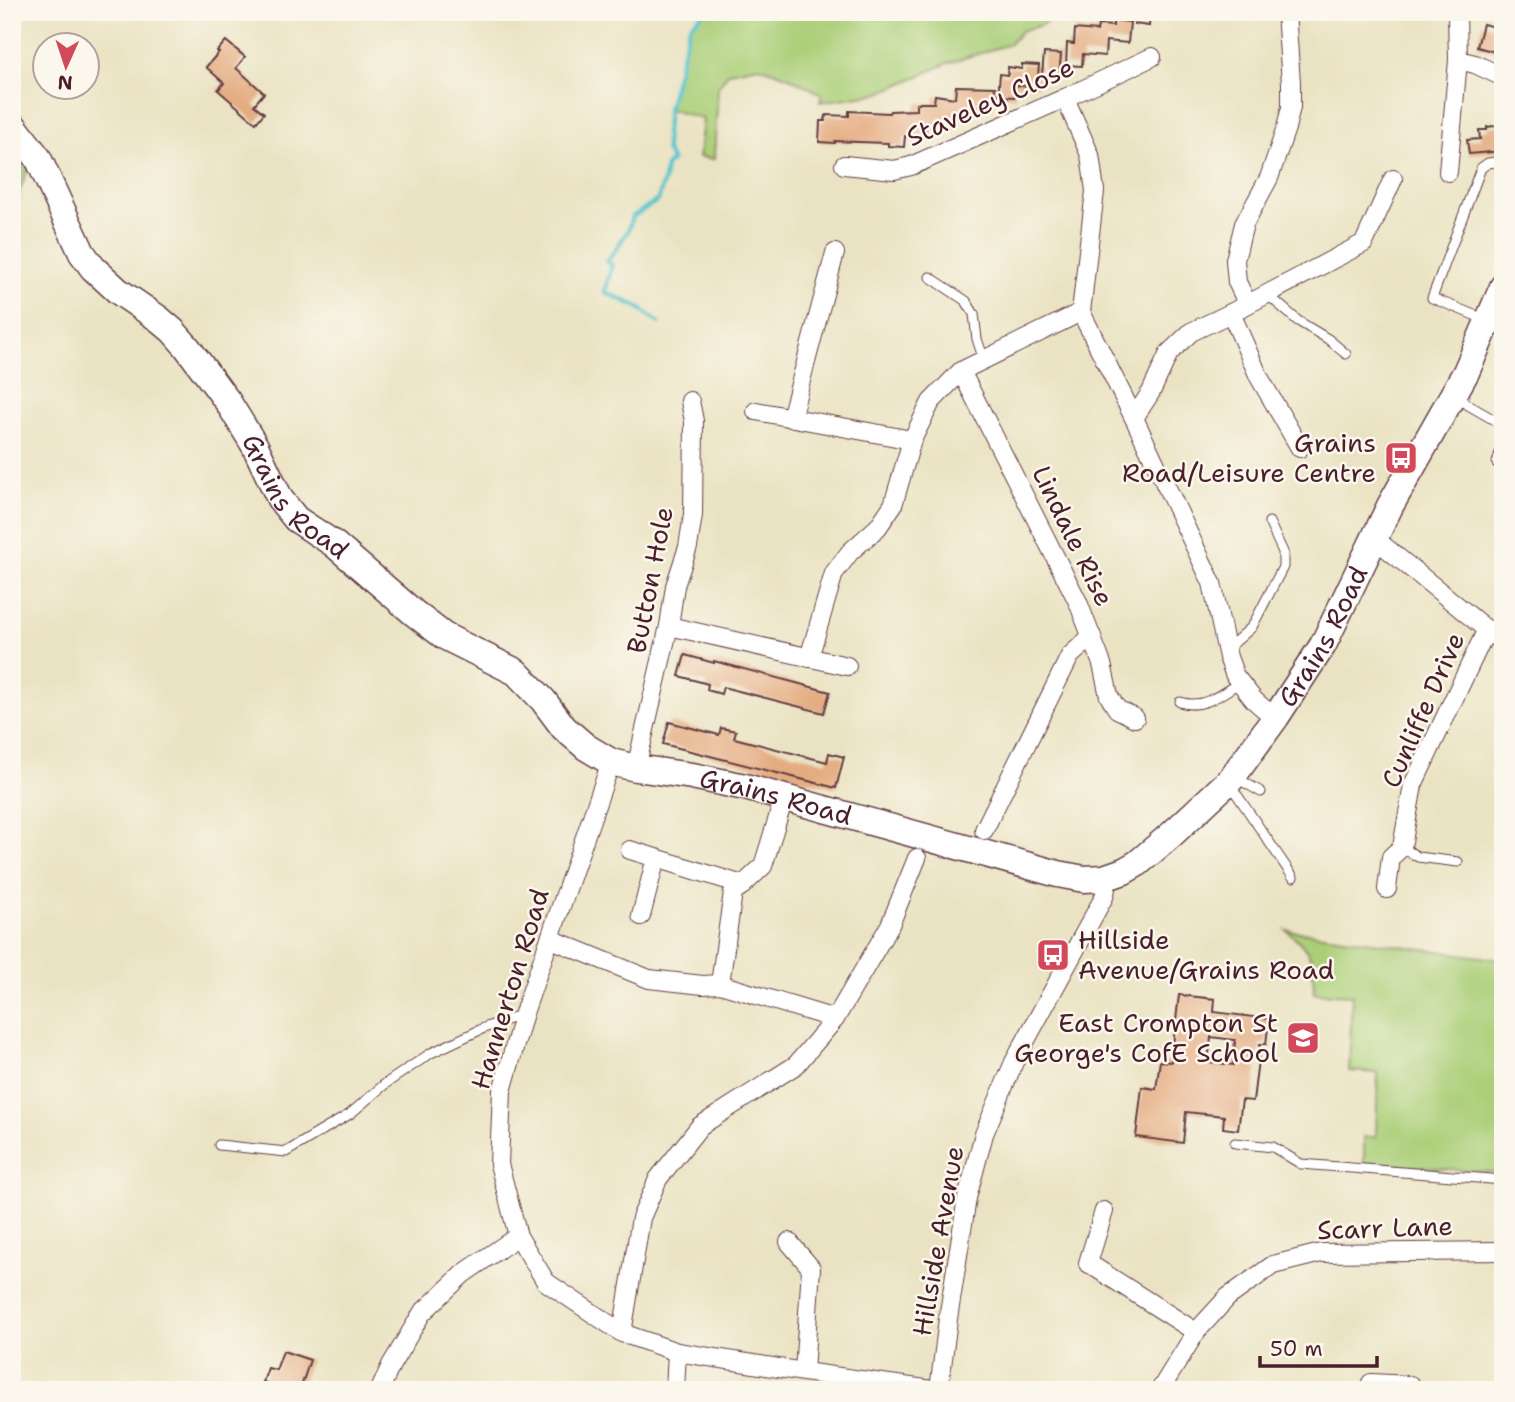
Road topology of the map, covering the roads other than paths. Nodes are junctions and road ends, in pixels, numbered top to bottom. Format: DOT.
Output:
graph roads {
  1 [pos="1286,12"];
  2 [pos="1457,12"];
  3 [pos="1152,57"];
  4 [pos="1458,60"];
  5 [pos="1503,77"];
  6 [pos="1065,98"];
  7 [pos="12,124"];
  8 [pos="1503,161"];
  9 [pos="844,165"];
  10 [pos="1448,172"];
  11 [pos="1393,179"];
  12 [pos="835,253"];
  13 [pos="930,277"];
  14 [pos="1503,288"];
  15 [pos="1266,294"];
  16 [pos="1247,303"];
  17 [pos="1081,312"];
  18 [pos="1231,313"];
  19 [pos="1489,321"];
  20 [pos="1346,354"];
  21 [pos="984,360"];
  22 [pos="961,372"];
  23 [pos="1452,396"];
  24 [pos="690,401"];
  25 [pos="756,411"];
  26 [pos="791,418"];
  27 [pos="1134,418"];
  28 [pos="1503,425"];
  29 [pos="912,440"];
  30 [pos="1503,441"];
  31 [pos="1300,448"];
  32 [pos="1497,463"];
  33 [pos="1269,522"];
  34 [pos="1374,538"];
  35 [pos="669,626"];
  36 [pos="1487,629"];
  37 [pos="1092,636"];
  38 [pos="1503,643"];
  39 [pos="1227,649"];
  40 [pos="809,657"];
  41 [pos="847,666"];
  42 [pos="1240,682"];
  43 [pos="1180,702"];
  44 [pos="1276,717"];
  45 [pos="1135,718"];
  46 [pos="623,765"];
  47 [pos="1230,778"];
  48 [pos="1261,792"];
  49 [pos="780,811"];
  50 [pos="984,830"];
  51 [pos="1402,847"];
  52 [pos="630,850"];
  53 [pos="656,858"];
  54 [pos="917,858"];
  55 [pos="1458,862"];
  56 [pos="1293,877"];
  57 [pos="1104,878"];
  58 [pos="743,885"];
  59 [pos="1387,889"];
  60 [pos="641,916"];
  61 [pos="551,939"];
  62 [pos="720,984"];
  63 [pos="524,1013"];
  64 [pos="835,1019"];
  65 [pos="1235,1143"];
  66 [pos="219,1145"];
  67 [pos="1503,1180"];
  68 [pos="1104,1211"];
  69 [pos="518,1236"];
  70 [pos="789,1242"];
  71 [pos="1503,1251"];
  72 [pos="1196,1332"];
  73 [pos="622,1333"];
  74 [pos="677,1352"];
  75 [pos="804,1372"];
  76 [pos="1371,1383"];
  77 [pos="380,1390"];
  78 [pos="675,1390"];
  79 [pos="932,1390"];
  80 [pos="939,1390"];
  81 [pos="1160,1390"];
  82 [pos="1410,1390"];
  1 -- 16 [label="street"];
  2 -- 4 [label="street"];
  3 -- 6 [label="street, Staveley Close"];
  4 -- 5 [label="street"];
  4 -- 10 [label="street"];
  6 -- 9 [label="street, Staveley Close"];
  6 -- 17 [label="street"];
  7 -- 46 [label="street, Grains Road"];
  8 -- 19 [label="lane"];
  11 -- 15 [label="street"];
  12 -- 26 [label="street"];
  13 -- 21 [label="lane"];
  14 -- 19 [label="street, Grains Road"];
  15 -- 16 [label="street"];
  15 -- 20 [label="lane"];
  16 -- 18 [label="street"];
  17 -- 21 [label="street"];
  17 -- 27 [label="street"];
  18 -- 27 [label="street"];
  18 -- 31 [label="street"];
  19 -- 23 [label="street, Grains Road"];
  21 -- 22 [label="street"];
  22 -- 29 [label="street"];
  22 -- 37 [label="street, Lindale Rise"];
  23 -- 28 [label="lane"];
  23 -- 34 [label="street, Grains Road"];
  24 -- 35 [label="street, Button Hole"];
  25 -- 26 [label="street"];
  26 -- 29 [label="street"];
  27 -- 39 [label="street"];
  29 -- 40 [label="street"];
  30 -- 32 [label="lane"];
  33 -- 39 [label="lane"];
  34 -- 36 [label="street"];
  34 -- 44 [label="street, Grains Road"];
  35 -- 40 [label="street"];
  35 -- 46 [label="street, Button Hole"];
  36 -- 38 [label="street"];
  36 -- 51 [label="street, Cunliffe Drive"];
  37 -- 45 [label="street, Lindale Rise"];
  37 -- 50 [label="street"];
  39 -- 42 [label="street"];
  40 -- 41 [label="street"];
  42 -- 43 [label="lane"];
  42 -- 44 [label="street"];
  44 -- 47 [label="street, Grains Road"];
  46 -- 57 [label="street, Grains Road"];
  46 -- 61 [label="street, Hannerton Road"];
  47 -- 48 [label="lane"];
  47 -- 56 [label="lane"];
  47 -- 57 [label="street, Grains Road"];
  49 -- 58 [label="street"];
  51 -- 55 [label="lane"];
  51 -- 59 [label="street, Cunliffe Drive"];
  52 -- 53 [label="street"];
  53 -- 58 [label="street"];
  53 -- 60 [label="street"];
  54 -- 64 [label="street"];
  57 -- 80 [label="street, Hillside Avenue"];
  58 -- 62 [label="street"];
  61 -- 62 [label="street"];
  61 -- 63 [label="street, Hannerton Road"];
  62 -- 64 [label="street"];
  63 -- 66 [label="lane"];
  63 -- 69 [label="street, Hannerton Road"];
  64 -- 73 [label="street"];
  65 -- 67 [label="lane"];
  68 -- 72 [label="street"];
  69 -- 73 [label="street, Hannerton Road"];
  69 -- 77 [label="street"];
  70 -- 75 [label="street"];
  71 -- 72 [label="street, Scarr Lane"];
  72 -- 81 [label="street, Scarr Lane"];
  73 -- 74 [label="street, Hannerton Road"];
  74 -- 75 [label="street, Hannerton Road"];
  74 -- 78 [label="street"];
  75 -- 79 [label="street, Hannerton Road"];
  76 -- 82 [label="street"];
}
